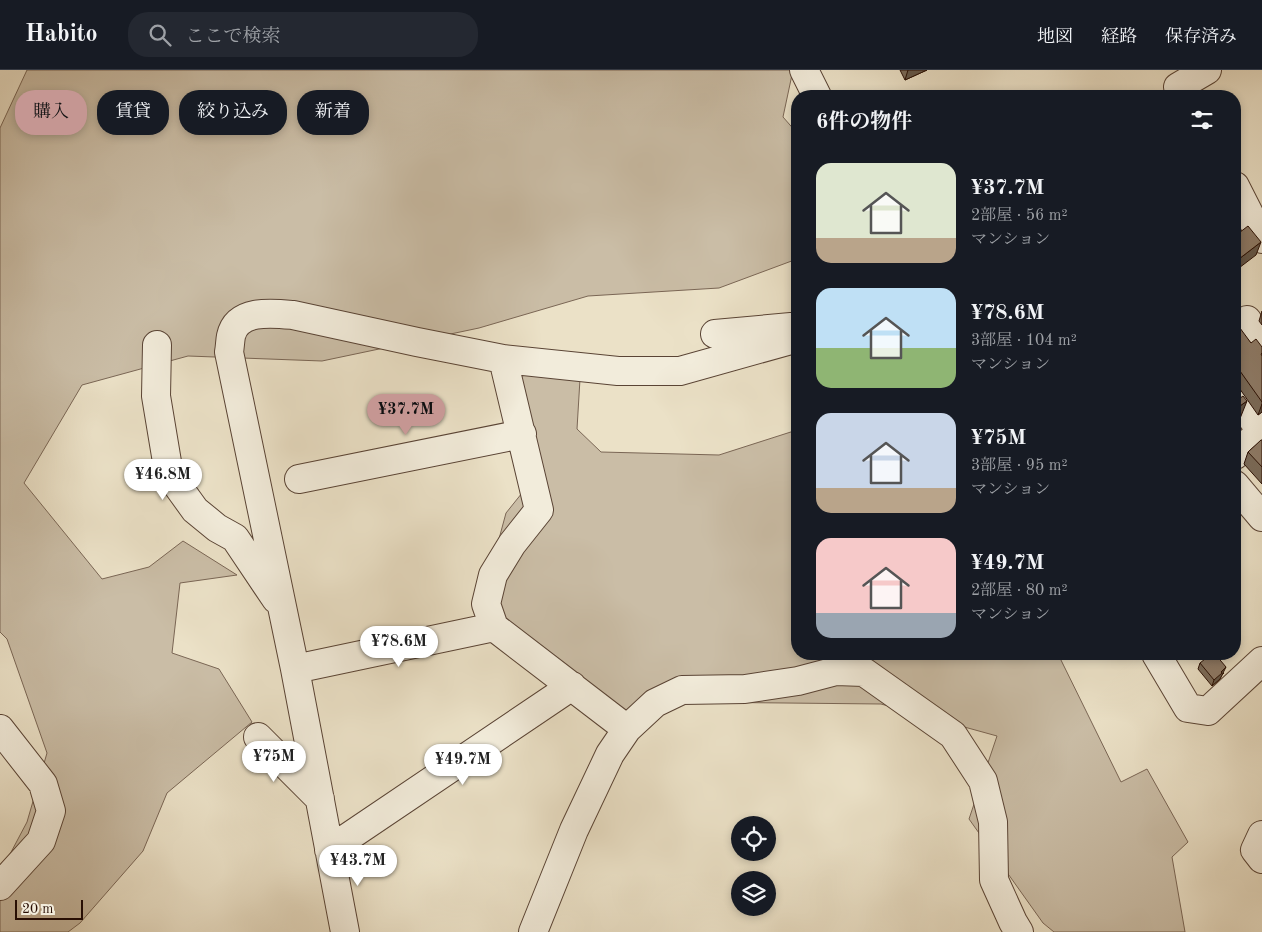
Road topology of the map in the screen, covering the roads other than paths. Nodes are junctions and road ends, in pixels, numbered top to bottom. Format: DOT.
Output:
graph roads {
  1 [pos="804,70"];
  2 [pos="1207,70"];
  3 [pos="1177,85"];
  4 [pos="814,90"];
  5 [pos="1241,198"];
  6 [pos="1262,239"];
  7 [pos="1241,324"];
  8 [pos="791,328"];
  9 [pos="715,334"];
  10 [pos="791,340"];
  11 [pos="1262,342"];
  12 [pos="157,346"];
  13 [pos="503,359"];
  14 [pos="1241,403"];
  15 [pos="1262,432"];
  16 [pos="522,434"];
  17 [pos="1241,450"];
  18 [pos="299,479"];
  19 [pos="1241,492"];
  20 [pos="1262,517"];
  21 [pos="284,611"];
  22 [pos="494,627"];
  23 [pos="1160,660"];
  24 [pos="1262,661"];
  25 [pos="296,669"];
  26 [pos="572,686"];
  27 [pos="0,729"];
  28 [pos="627,729"];
  29 [pos="258,737"];
  30 [pos="320,800"];
  31 [pos="1262,835"];
  32 [pos="330,850"];
  33 [pos="1262,858"];
  34 [pos="0,886"];
  35 [pos="345,932"];
  36 [pos="534,932"];
  37 [pos="1019,932"];
  1 -- 4 [label="street"];
  2 -- 3 [label="street"];
  5 -- 6 [label="street"];
  7 -- 11 [label="street"];
  8 -- 9 [label="street"];
  10 -- 13 [label="street"];
  12 -- 21 [label="street"];
  13 -- 16 [label="street"];
  13 -- 21 [label="street"];
  14 -- 15 [label="street"];
  15 -- 17 [label="street"];
  16 -- 18 [label="street"];
  16 -- 22 [label="street"];
  19 -- 20 [label="street"];
  21 -- 25 [label="street"];
  22 -- 25 [label="street"];
  22 -- 26 [label="street"];
  23 -- 24 [label="street"];
  25 -- 30 [label="street"];
  26 -- 28 [label="street"];
  26 -- 32 [label="street"];
  27 -- 34 [label="street"];
  28 -- 36 [label="street"];
  28 -- 37 [label="street"];
  29 -- 30 [label="street"];
  30 -- 32 [label="street"];
  31 -- 33 [label="street"];
  32 -- 35 [label="street"];
}
